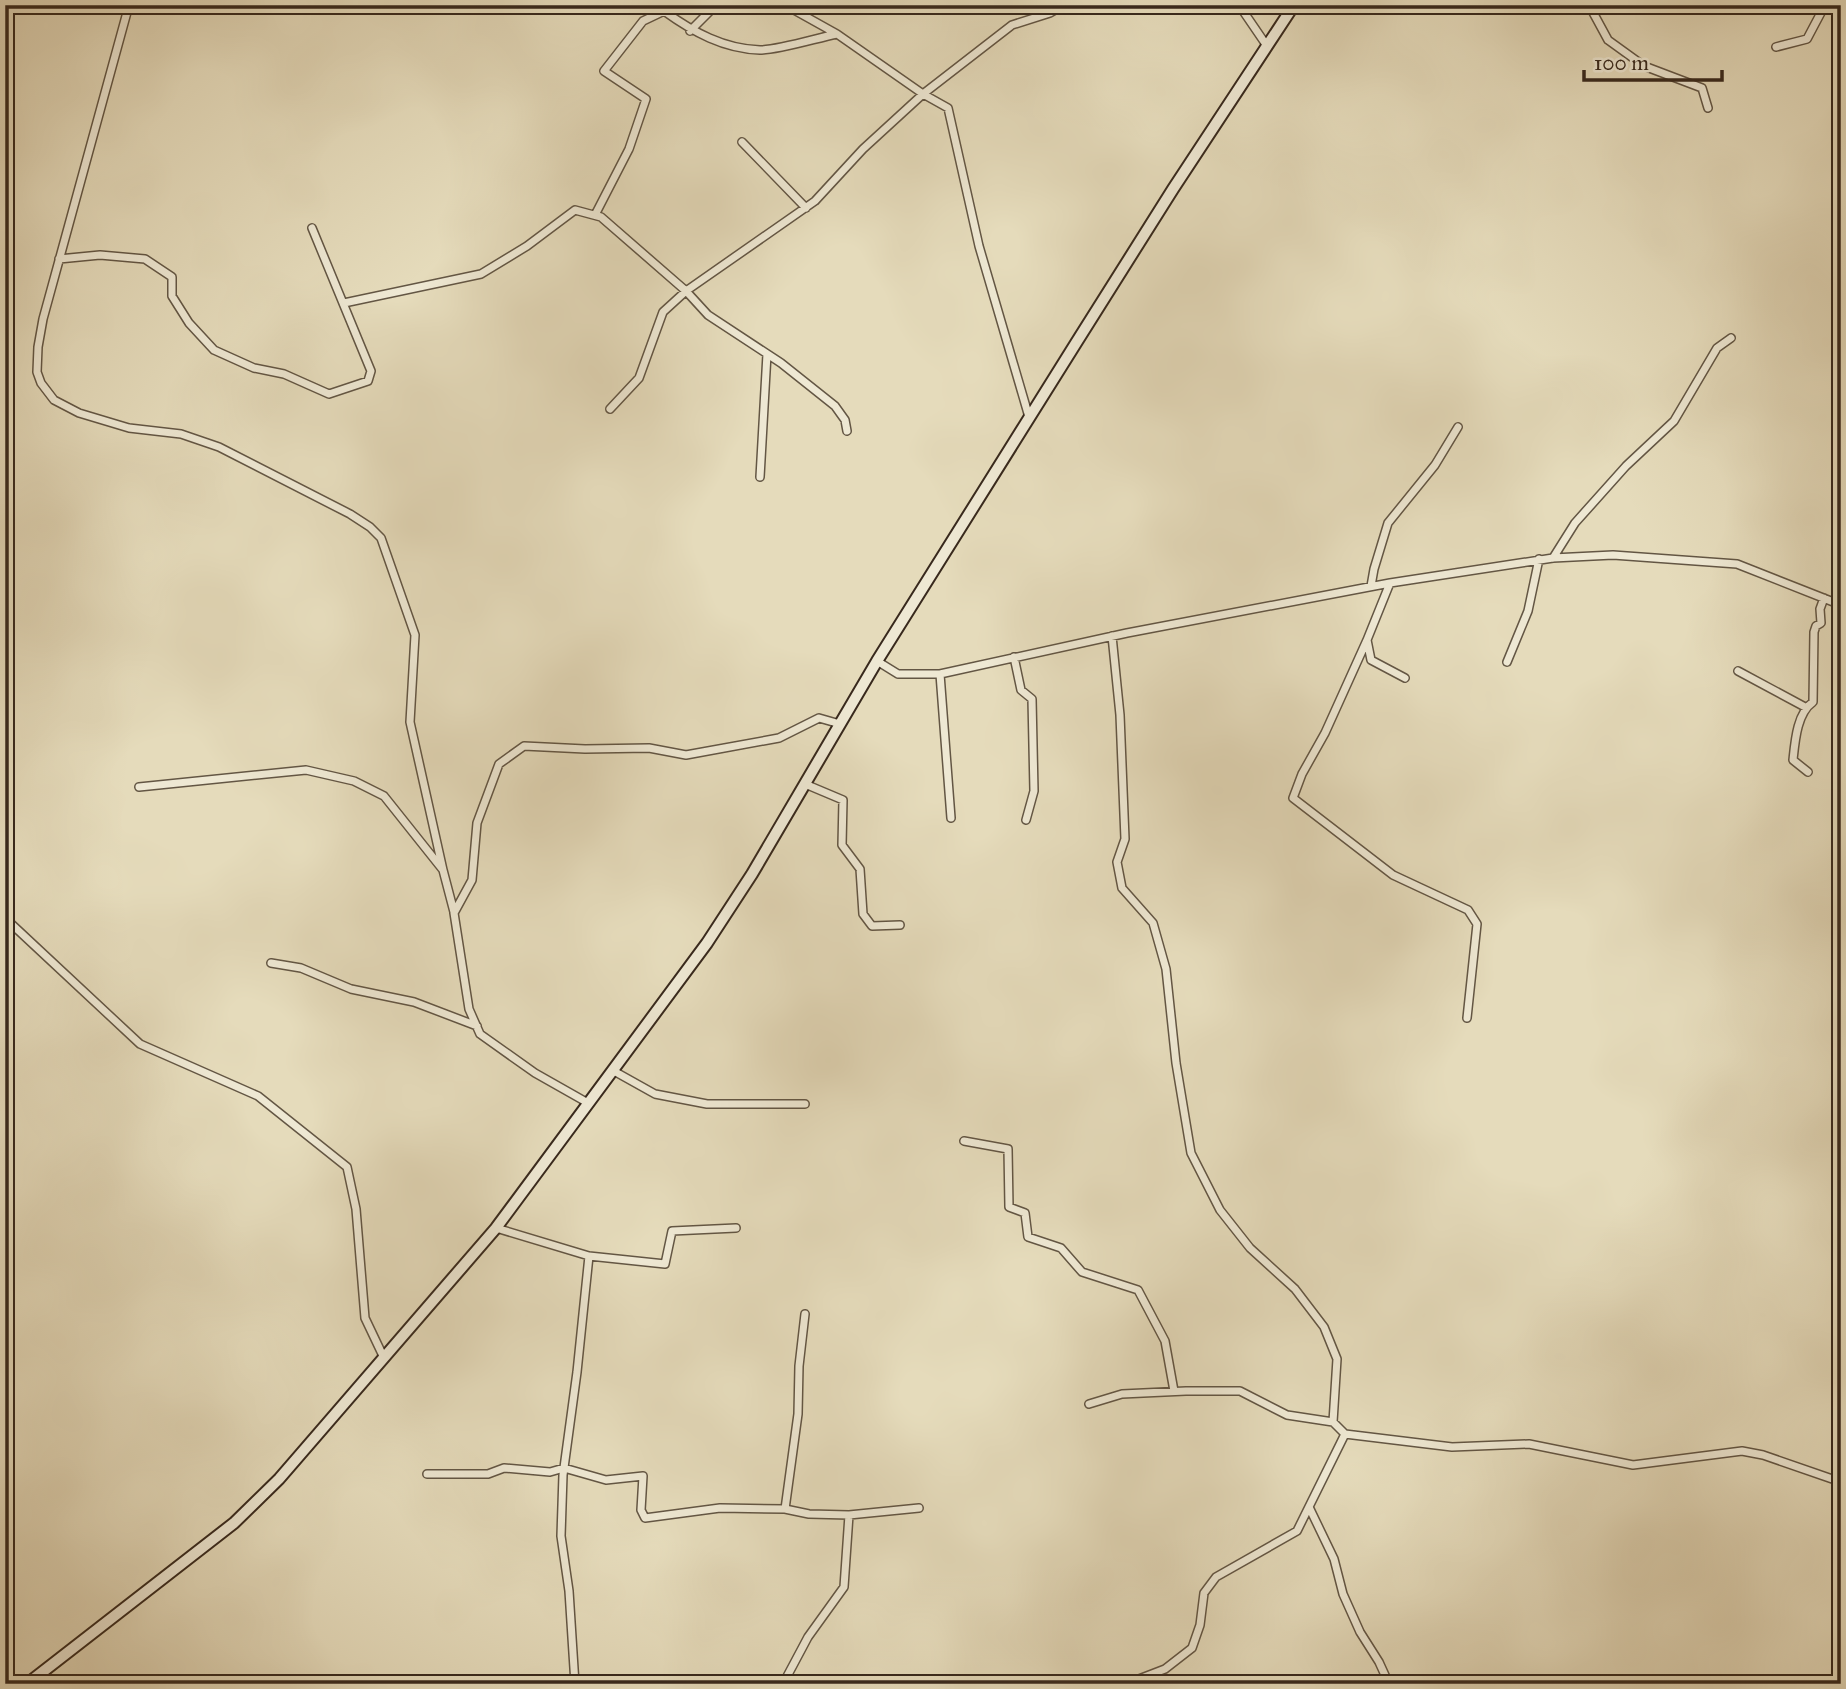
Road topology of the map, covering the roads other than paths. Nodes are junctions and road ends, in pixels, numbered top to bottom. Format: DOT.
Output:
graph roads {
  1 [pos="129,5"];
  2 [pos="716,5"];
  3 [pos="785,5"];
  4 [pos="1064,5"];
  5 [pos="1239,5"];
  6 [pos="1294,5"];
  7 [pos="1589,5"];
  8 [pos="1825,5"];
  9 [pos="691,30"];
  10 [pos="836,34"];
  11 [pos="1266,46"];
  12 [pos="1776,47"];
  13 [pos="923,94"];
  14 [pos="1708,108"];
  15 [pos="742,142"];
  16 [pos="806,208"];
  17 [pos="595,215"];
  18 [pos="312,228"];
  19 [pos="60,259"];
  20 [pos="686,291"];
  21 [pos="344,303"];
  22 [pos="1731,338"];
  23 [pos="767,354"];
  24 [pos="610,409"];
  25 [pos="1030,418"];
  26 [pos="1458,427"];
  27 [pos="846,431"];
  28 [pos="760,477"];
  29 [pos="1553,558"];
  30 [pos="1539,559"];
  31 [pos="1390,583"];
  32 [pos="1371,586"];
  33 [pos="1824,598"];
  34 [pos="1841,605"];
  35 [pos="1112,636"];
  36 [pos="1367,640"];
  37 [pos="1014,657"];
  38 [pos="877,661"];
  39 [pos="1507,662"];
  40 [pos="1738,671"];
  41 [pos="940,674"];
  42 [pos="1405,678"];
  43 [pos="1805,707"];
  44 [pos="841,724"];
  45 [pos="1808,772"];
  46 [pos="805,784"];
  47 [pos="139,787"];
  48 [pos="951,818"];
  49 [pos="1027,820"];
  50 [pos="443,870"];
  51 [pos="454,913"];
  52 [pos="5,918"];
  53 [pos="900,925"];
  54 [pos="271,963"];
  55 [pos="1467,1018"];
  56 [pos="477,1026"];
  57 [pos="612,1070"];
  58 [pos="588,1103"];
  59 [pos="805,1104"];
  60 [pos="964,1141"];
  61 [pos="496,1228"];
  62 [pos="736,1228"];
  63 [pos="589,1256"];
  64 [pos="805,1314"];
  65 [pos="385,1359"];
  66 [pos="1174,1391"];
  67 [pos="1089,1404"];
  68 [pos="1333,1422"];
  69 [pos="1345,1434"];
  70 [pos="564,1468"];
  71 [pos="427,1474"];
  72 [pos="1841,1482"];
  73 [pos="1309,1507"];
  74 [pos="919,1508"];
  75 [pos="785,1509"];
  76 [pos="849,1515"];
  77 [pos="27,1684"];
  78 [pos="576,1684"];
  79 [pos="783,1684"];
  80 [pos="1126,1684"];
  81 [pos="1389,1684"];
  1 -- 19 [label="street"];
  2 -- 9 [label="street"];
  3 -- 10 [label="street"];
  4 -- 13 [label="street"];
  5 -- 11 [label="street"];
  6 -- 11 [label="main road"];
  7 -- 14 [label="street"];
  8 -- 12 [label="street"];
  9 -- 10 [label="street"];
  9 -- 17 [label="street"];
  10 -- 13 [label="street"];
  11 -- 25 [label="main road"];
  13 -- 16 [label="street"];
  13 -- 25 [label="street"];
  15 -- 16 [label="street"];
  16 -- 20 [label="street"];
  17 -- 20 [label="street"];
  17 -- 21 [label="street"];
  18 -- 21 [label="street"];
  19 -- 21 [label="street"];
  19 -- 50 [label="street"];
  20 -- 23 [label="street"];
  20 -- 24 [label="street"];
  22 -- 29 [label="street"];
  23 -- 27 [label="street"];
  23 -- 28 [label="street"];
  25 -- 38 [label="main road"];
  26 -- 32 [label="street"];
  29 -- 30 [label="street"];
  29 -- 33 [label="street"];
  30 -- 31 [label="street"];
  30 -- 39 [label="street"];
  31 -- 32 [label="street"];
  31 -- 36 [label="street"];
  32 -- 35 [label="street"];
  33 -- 34 [label="street"];
  33 -- 43 [label="street"];
  35 -- 37 [label="street"];
  35 -- 68 [label="street"];
  36 -- 42 [label="street"];
  36 -- 55 [label="street"];
  37 -- 41 [label="street"];
  37 -- 49 [label="street"];
  38 -- 41 [label="street"];
  38 -- 44 [label="main road"];
  40 -- 43 [label="street"];
  41 -- 48 [label="street"];
  43 -- 45 [label="street"];
  44 -- 46 [label="main road"];
  44 -- 51 [label="street"];
  46 -- 53 [label="street"];
  46 -- 57 [label="main road"];
  47 -- 50 [label="street"];
  50 -- 51 [label="street"];
  51 -- 56 [label="street"];
  52 -- 65 [label="street"];
  54 -- 56 [label="street"];
  56 -- 58 [label="street"];
  57 -- 58 [label="main road"];
  57 -- 59 [label="street"];
  58 -- 61 [label="main road"];
  60 -- 66 [label="street"];
  61 -- 63 [label="street"];
  61 -- 65 [label="main road"];
  62 -- 63 [label="street"];
  63 -- 70 [label="street"];
  64 -- 75 [label="street"];
  65 -- 77 [label="main road"];
  66 -- 67 [label="street"];
  66 -- 68 [label="street"];
  68 -- 69 [label="street"];
  69 -- 72 [label="street"];
  69 -- 73 [label="street"];
  70 -- 71 [label="street"];
  70 -- 75 [label="street"];
  70 -- 78 [label="street"];
  73 -- 80 [label="street"];
  73 -- 81 [label="street"];
  74 -- 76 [label="street"];
  75 -- 76 [label="street"];
  76 -- 79 [label="street"];
}
